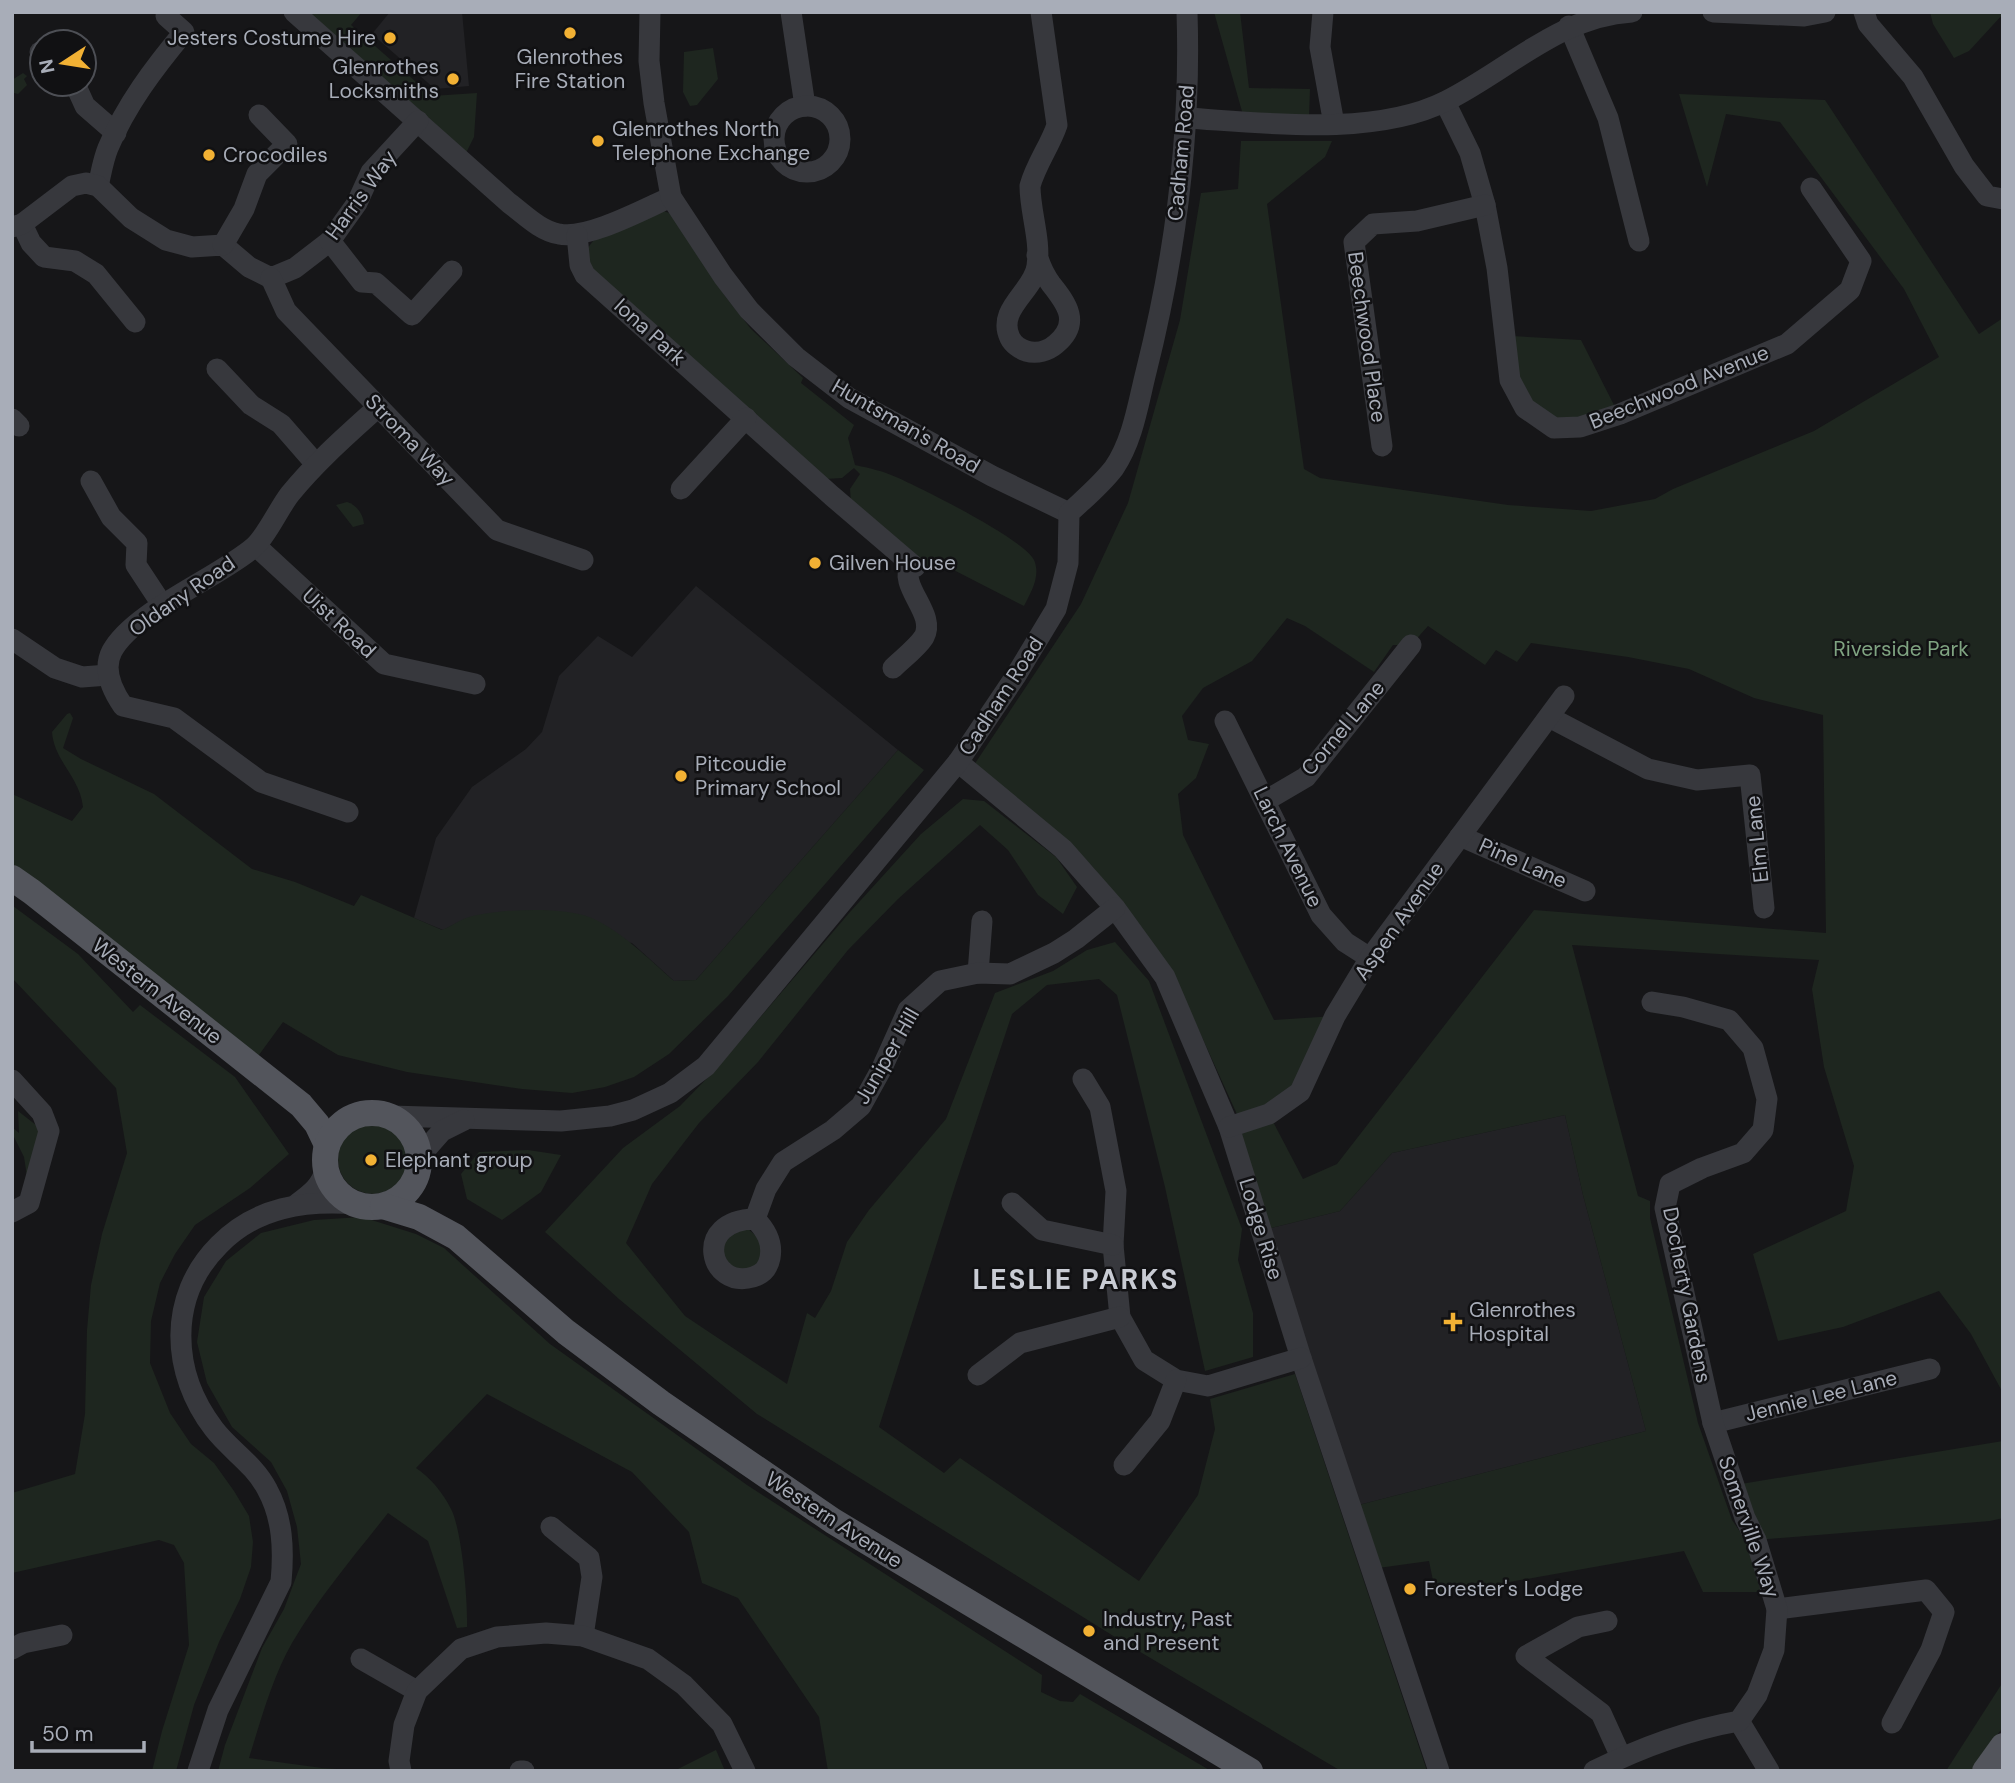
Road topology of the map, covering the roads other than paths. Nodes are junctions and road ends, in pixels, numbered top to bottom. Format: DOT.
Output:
graph roads {
  1 [pos="294,12"];
  2 [pos="650,12"];
  3 [pos="791,12"];
  4 [pos="1041,12"];
  5 [pos="1187,12"];
  6 [pos="1323,12"];
  7 [pos="1632,12"];
  8 [pos="1713,12"];
  9 [pos="1825,12"];
  10 [pos="1864,12"];
  11 [pos="166,16"];
  12 [pos="1569,26"];
  13 [pos="81,98"];
  14 [pos="1445,102"];
  15 [pos="805,106"];
  16 [pos="260,115"];
  17 [pos="1187,118"];
  18 [pos="418,121"];
  19 [pos="1334,124"];
  20 [pos="116,133"];
  21 [pos="98,186"];
  22 [pos="1811,188"];
  23 [pos="671,197"];
  24 [pos="2003,199"];
  25 [pos="1485,205"];
  26 [pos="17,225"];
  27 [pos="578,234"];
  28 [pos="330,241"];
  29 [pos="1639,241"];
  30 [pos="223,245"];
  31 [pos="1037,255"];
  32 [pos="452,271"];
  33 [pos="271,278"];
  34 [pos="135,322"];
  35 [pos="217,369"];
  36 [pos="378,407"];
  37 [pos="746,418"];
  38 [pos="1382,446"];
  39 [pos="315,463"];
  40 [pos="91,481"];
  41 [pos="681,489"];
  42 [pos="1069,513"];
  43 [pos="256,546"];
  44 [pos="583,561"];
  45 [pos="163,606"];
  46 [pos="12,639"];
  47 [pos="1411,645"];
  48 [pos="892,668"];
  49 [pos="108,675"];
  50 [pos="475,684"];
  51 [pos="1563,696"];
  52 [pos="1549,717"];
  53 [pos="1225,721"];
  54 [pos="958,762"];
  55 [pos="1265,801"];
  56 [pos="348,813"];
  57 [pos="1460,836"];
  58 [pos="12,878"];
  59 [pos="1585,891"];
  60 [pos="1115,908"];
  61 [pos="1764,908"];
  62 [pos="982,921"];
  63 [pos="1370,958"];
  64 [pos="978,972"];
  65 [pos="1652,1002"];
  66 [pos="1083,1079"];
  67 [pos="12,1080"];
  68 [pos="301,1105"];
  69 [pos="353,1116"];
  70 [pos="391,1116"];
  71 [pos="464,1120"];
  72 [pos="1229,1127"];
  73 [pos="326,1157"];
  74 [pos="419,1165"];
  75 [pos="1012,1203"];
  76 [pos="356,1204"];
  77 [pos="383,1206"];
  78 [pos="292,1207"];
  79 [pos="12,1212"];
  80 [pos="755,1219"];
  81 [pos="445,1230"];
  82 [pos="1114,1245"];
  83 [pos="1120,1317"];
  84 [pos="1301,1358"];
  85 [pos="1930,1369"];
  86 [pos="978,1375"];
  87 [pos="1176,1380"];
  88 [pos="1713,1423"];
  89 [pos="1124,1465"];
  90 [pos="551,1527"];
  91 [pos="1777,1609"];
  92 [pos="1607,1621"];
  93 [pos="62,1635"];
  94 [pos="583,1636"];
  95 [pos="12,1649"];
  96 [pos="361,1659"];
  97 [pos="417,1691"];
  98 [pos="1739,1721"];
  99 [pos="1892,1723"];
  100 [pos="2003,1746"];
  101 [pos="1621,1757"];
  102 [pos="198,1771"];
  103 [pos="401,1771"];
  104 [pos="745,1771"];
  105 [pos="1250,1771"];
  106 [pos="1439,1771"];
  107 [pos="1594,1771"];
  108 [pos="1769,1771"];
  109 [pos="1985,1771"];
  1 -- 18 [label="street"];
  2 -- 23 [label="street, Huntsman's Road"];
  3 -- 15 [label="street"];
  4 -- 31 [label="street"];
  5 -- 17 [label="street, Cadham Road"];
  6 -- 19 [label="street"];
  7 -- 12 [label="street"];
  8 -- 9 [label="street"];
  10 -- 24 [label="street"];
  11 -- 20 [label="street"];
  12 -- 14 [label="street"];
  12 -- 29 [label="street"];
  13 -- 20 [label="street"];
  14 -- 19 [label="street"];
  14 -- 25 [label="street, Beechwood Avenue"];
  16 -- 30 [label="street"];
  17 -- 19 [label="street"];
  17 -- 42 [label="street, Cadham Road"];
  18 -- 27 [label="street"];
  18 -- 28 [label="street, Harris Way"];
  20 -- 21 [label="street"];
  21 -- 26 [label="street"];
  21 -- 30 [label="street"];
  22 -- 25 [label="street, Beechwood Avenue"];
  23 -- 27 [label="street"];
  23 -- 42 [label="street, Huntsman's Road"];
  25 -- 38 [label="street, Beechwood Place"];
  26 -- 34 [label="street"];
  27 -- 37 [label="street, Iona Park"];
  28 -- 32 [label="street"];
  28 -- 33 [label="street, Harris Way"];
  30 -- 33 [label="street"];
  33 -- 36 [label="street, Stroma Way"];
  35 -- 39 [label="street"];
  36 -- 39 [label="street, Oldany Road"];
  36 -- 44 [label="street, Stroma Way"];
  37 -- 41 [label="street"];
  37 -- 48 [label="street, Iona Park"];
  39 -- 43 [label="street, Oldany Road"];
  40 -- 45 [label="street"];
  42 -- 54 [label="street, Cadham Road"];
  43 -- 45 [label="street, Oldany Road"];
  43 -- 50 [label="street, Uist Road"];
  45 -- 49 [label="street, Oldany Road"];
  46 -- 49 [label="street"];
  47 -- 55 [label="street, Cornel Lane"];
  49 -- 56 [label="street"];
  51 -- 52 [label="street, Aspen Avenue"];
  52 -- 57 [label="street, Aspen Avenue"];
  52 -- 61 [label="street, Elm Lane"];
  53 -- 55 [label="street, Larch Avenue"];
  54 -- 60 [label="street, Lodge Rise"];
  54 -- 71 [label="street, Cadham Road"];
  55 -- 63 [label="street, Larch Avenue"];
  57 -- 59 [label="street, Pine Lane"];
  57 -- 63 [label="street, Aspen Avenue"];
  58 -- 68 [label="main road, Western Avenue"];
  60 -- 64 [label="street, Juniper Hill"];
  60 -- 72 [label="street, Lodge Rise"];
  62 -- 64 [label="street"];
  63 -- 72 [label="street, Aspen Avenue"];
  64 -- 80 [label="street, Juniper Hill"];
  65 -- 88 [label="street, Docherty Gardens"];
  66 -- 82 [label="street"];
  67 -- 79 [label="street"];
  68 -- 69 [label="main road, Western Avenue"];
  68 -- 73 [label="main road, Western Avenue"];
  69 -- 70 [label="main road"];
  69 -- 73 [label="main road"];
  70 -- 71 [label="street, Cadham Road"];
  70 -- 74 [label="main road"];
  71 -- 74 [label="street"];
  72 -- 84 [label="street, Lodge Rise"];
  73 -- 76 [label="main road"];
  73 -- 78 [label="street"];
  74 -- 77 [label="main road"];
  74 -- 81 [label="main road"];
  75 -- 82 [label="street"];
  76 -- 77 [label="main road"];
  76 -- 78 [label="street"];
  77 -- 81 [label="main road"];
  78 -- 102 [label="street"];
  81 -- 105 [label="main road, Western Avenue"];
  82 -- 83 [label="street"];
  83 -- 86 [label="street"];
  83 -- 87 [label="street"];
  84 -- 87 [label="street"];
  84 -- 106 [label="street, Lodge Rise"];
  85 -- 88 [label="street, Jennie Lee Lane"];
  87 -- 89 [label="street"];
  88 -- 91 [label="street, Somerville Way"];
  90 -- 94 [label="street"];
  91 -- 98 [label="street, Somerville Way"];
  91 -- 99 [label="street"];
  92 -- 101 [label="street"];
  93 -- 95 [label="street"];
  94 -- 97 [label="street"];
  94 -- 104 [label="street"];
  96 -- 97 [label="street"];
  97 -- 103 [label="street"];
  98 -- 101 [label="street"];
  98 -- 108 [label="street"];
  100 -- 109 [label="main road"];
  101 -- 107 [label="street"];
}
